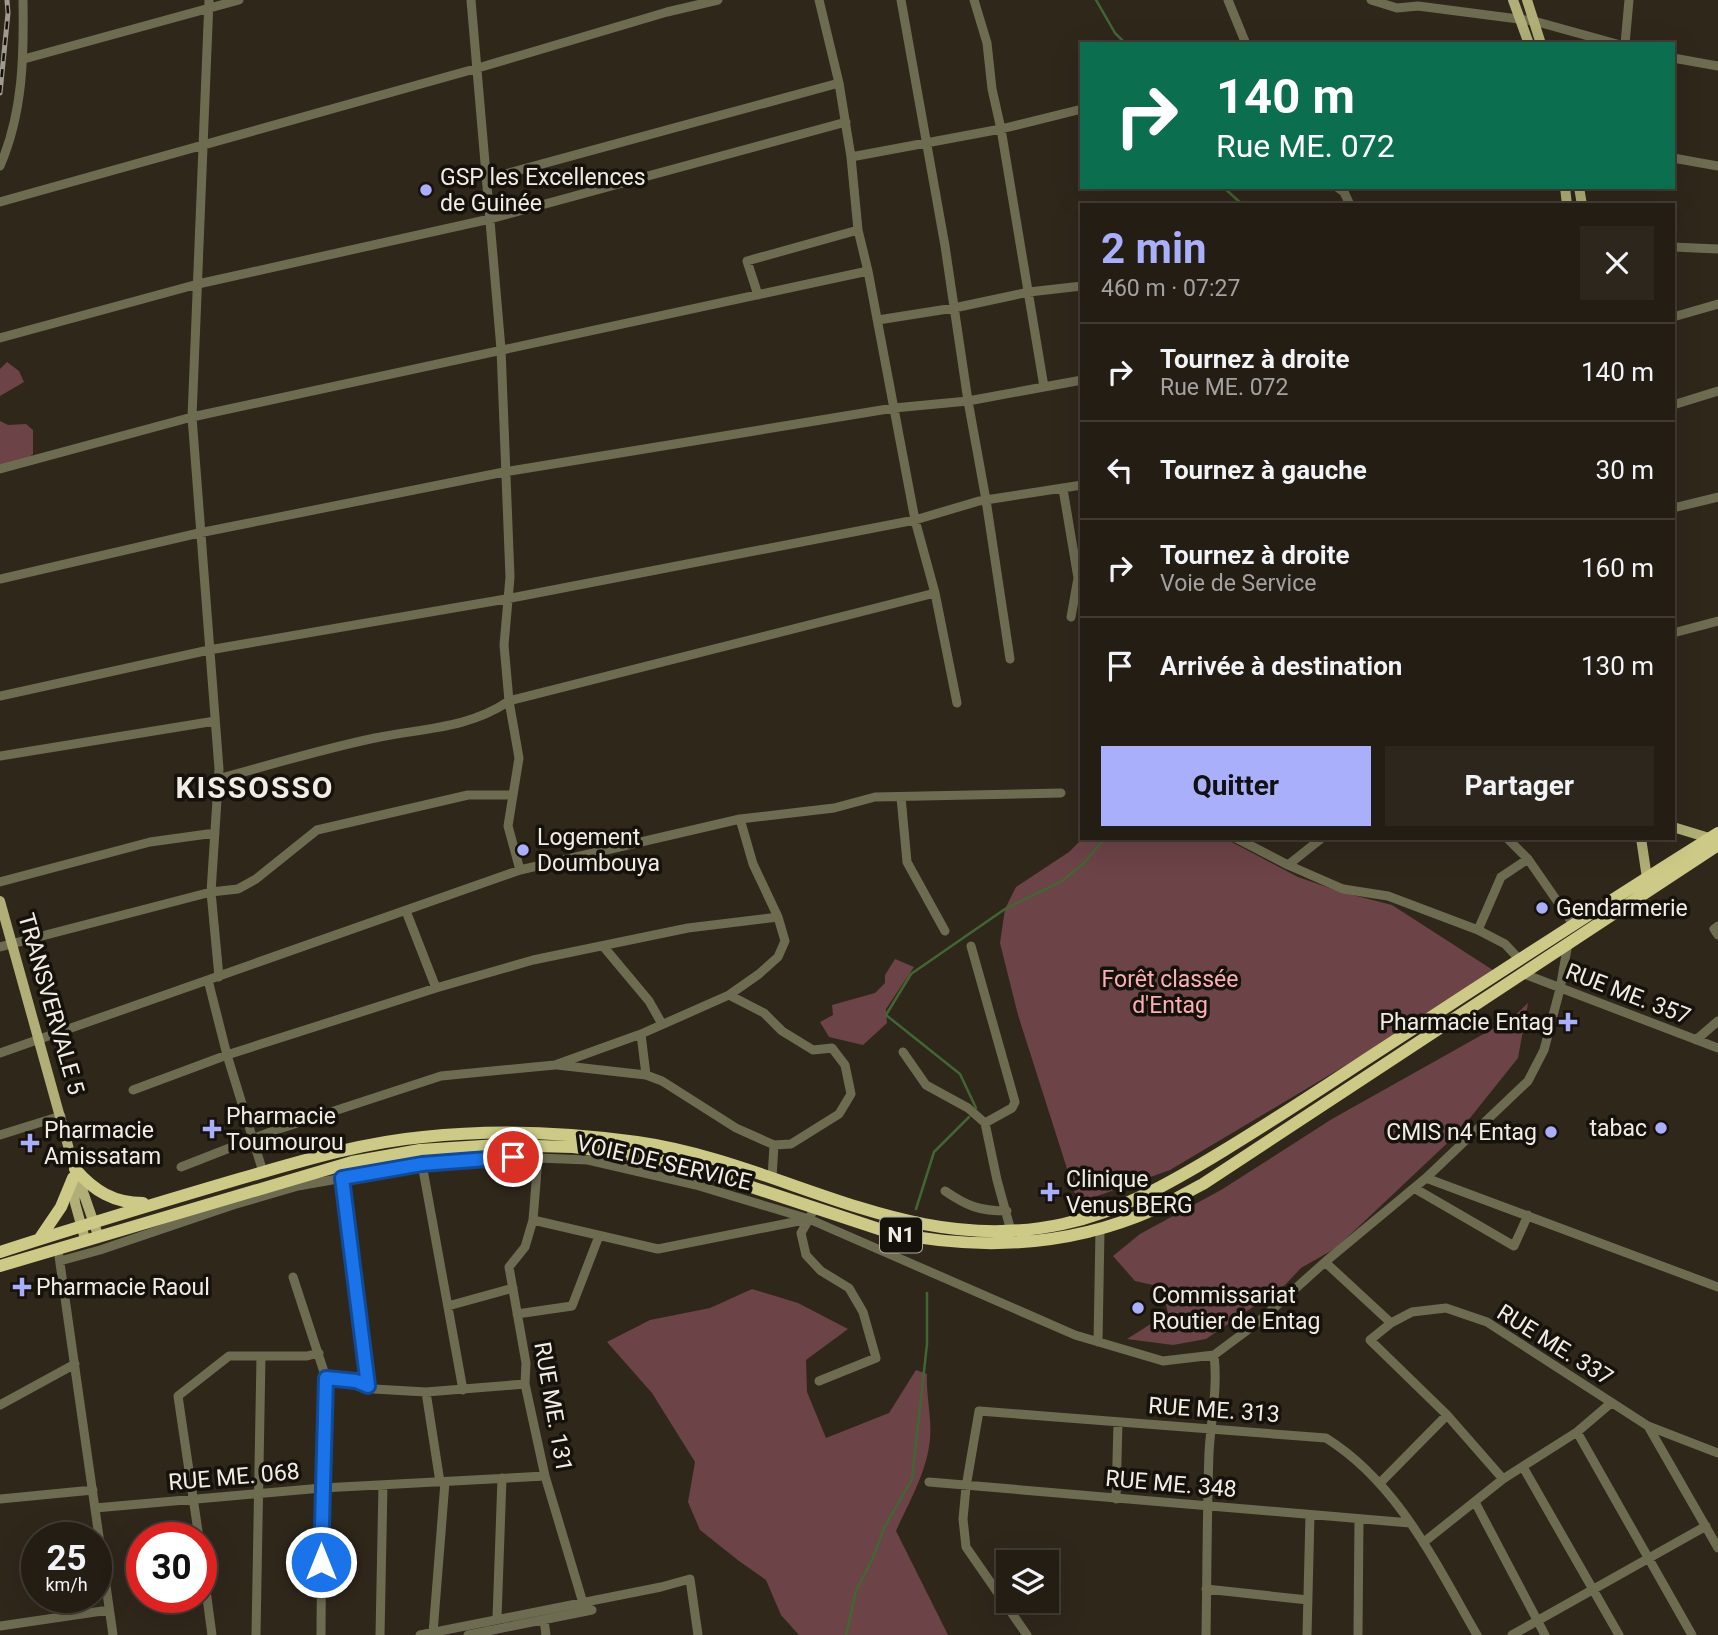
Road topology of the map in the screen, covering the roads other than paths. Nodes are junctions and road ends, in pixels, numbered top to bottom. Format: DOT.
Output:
graph roads {
  1 [pos="23,0"];
  2 [pos="239,0"];
  3 [pos="471,0"];
  4 [pos="718,0"];
  5 [pos="819,0"];
  6 [pos="901,0"];
  7 [pos="974,0"];
  8 [pos="1228,0"];
  9 [pos="1371,0"];
  10 [pos="1513,0"];
  11 [pos="1527,0"];
  12 [pos="1629,0"];
  13 [pos="210,4"];
  14 [pos="1521,21"];
  15 [pos="1534,21"];
  16 [pos="1244,42"];
  17 [pos="1528,42"];
  18 [pos="1540,42"];
  19 [pos="1610,42"];
  20 [pos="1625,42"];
  21 [pos="1675,58"];
  22 [pos="24,59"];
  23 [pos="1718,66"];
  24 [pos="478,68"];
  25 [pos="839,83"];
  26 [pos="1080,109"];
  27 [pos="846,122"];
  28 [pos="1001,129"];
  29 [pos="203,144"];
  30 [pos="928,144"];
  31 [pos="851,157"];
  32 [pos="1675,158"];
  33 [pos="0,166"];
  34 [pos="1718,166"];
  35 [pos="487,178"];
  36 [pos="0,202"];
  37 [pos="491,219"];
  38 [pos="858,230"];
  39 [pos="1675,247"];
  40 [pos="1718,248"];
  41 [pos="868,271"];
  42 [pos="198,284"];
  43 [pos="1080,286"];
  44 [pos="1029,292"];
  45 [pos="758,295"];
  46 [pos="1718,303"];
  47 [pos="954,309"];
  48 [pos="1675,316"];
  49 [pos="877,320"];
  50 [pos="0,338"];
  51 [pos="501,349"];
  52 [pos="1080,380"];
  53 [pos="1044,387"];
  54 [pos="1718,391"];
  55 [pos="968,401"];
  56 [pos="1675,404"];
  57 [pos="894,408"];
  58 [pos="192,417"];
  59 [pos="0,470"];
  60 [pos="504,472"];
  61 [pos="1080,485"];
  62 [pos="1063,489"];
  63 [pos="1718,497"];
  64 [pos="986,500"];
  65 [pos="1675,508"];
  66 [pos="915,520"];
  67 [pos="199,533"];
  68 [pos="0,579"];
  69 [pos="935,593"];
  70 [pos="506,599"];
  71 [pos="1072,617"];
  72 [pos="1718,621"];
  73 [pos="1675,632"];
  74 [pos="209,650"];
  75 [pos="1010,659"];
  76 [pos="0,696"];
  77 [pos="509,701"];
  78 [pos="957,703"];
  79 [pos="215,721"];
  80 [pos="0,756"];
  81 [pos="218,779"];
  82 [pos="1061,793"];
  83 [pos="513,794"];
  84 [pos="901,797"];
  85 [pos="740,819"];
  86 [pos="1675,828"];
  87 [pos="215,833"];
  88 [pos="1715,839"];
  89 [pos="1240,840"];
  90 [pos="1319,840"];
  91 [pos="1509,840"];
  92 [pos="1642,840"];
  93 [pos="1528,859"];
  94 [pos="1288,865"];
  95 [pos="520,870"];
  96 [pos="0,882"];
  97 [pos="1650,883"];
  98 [pos="211,892"];
  99 [pos="0,901"];
  100 [pos="406,911"];
  101 [pos="778,917"];
  102 [pos="1573,924"];
  103 [pos="1718,926"];
  104 [pos="945,930"];
  105 [pos="1478,930"];
  106 [pos="1718,935"];
  107 [pos="1568,943"];
  108 [pos="3,946"];
  109 [pos="603,946"];
  110 [pos="971,946"];
  111 [pos="1520,960"];
  112 [pos="1524,974"];
  113 [pos="219,977"];
  114 [pos="208,981"];
  115 [pos="436,988"];
  116 [pos="1560,989"];
  117 [pos="729,995"];
  118 [pos="1718,1021"];
  119 [pos="662,1024"];
  120 [pos="641,1034"];
  121 [pos="37,1040"];
  122 [pos="1696,1040"];
  123 [pos="1718,1048"];
  124 [pos="903,1052"];
  125 [pos="0,1053"];
  126 [pos="227,1055"];
  127 [pos="555,1065"];
  128 [pos="646,1074"];
  129 [pos="133,1090"];
  130 [pos="61,1116"];
  131 [pos="985,1123"];
  132 [pos="0,1135"];
  133 [pos="252,1139"];
  134 [pos="774,1145"];
  135 [pos="538,1158"];
  136 [pos="422,1164"];
  137 [pos="180,1167"];
  138 [pos="73,1169"];
  139 [pos="263,1172"];
  140 [pos="342,1178"];
  141 [pos="772,1178"];
  142 [pos="1426,1178"];
  143 [pos="1414,1188"];
  144 [pos="945,1191"];
  145 [pos="158,1203"];
  146 [pos="1007,1211"];
  147 [pos="812,1213"];
  148 [pos="1528,1215"];
  149 [pos="534,1220"];
  150 [pos="94,1221"];
  151 [pos="80,1225"];
  152 [pos="1100,1229"];
  153 [pos="1011,1231"];
  154 [pos="98,1235"];
  155 [pos="599,1236"];
  156 [pos="40,1239"];
  157 [pos="85,1239"];
  158 [pos="58,1247"];
  159 [pos="0,1252"];
  160 [pos="60,1261"];
  161 [pos="1325,1262"];
  162 [pos="0,1266"];
  163 [pos="293,1277"];
  164 [pos="1718,1287"];
  165 [pos="513,1288"];
  166 [pos="448,1306"];
  167 [pos="517,1314"];
  168 [pos="1391,1323"];
  169 [pos="1098,1342"];
  170 [pos="319,1353"];
  171 [pos="261,1356"];
  172 [pos="1214,1356"];
  173 [pos="75,1364"];
  174 [pos="326,1378"];
  175 [pos="819,1381"];
  176 [pos="526,1384"];
  177 [pos="368,1386"];
  178 [pos="463,1390"];
  179 [pos="426,1392"];
  180 [pos="1611,1403"];
  181 [pos="0,1405"];
  182 [pos="1447,1415"];
  183 [pos="1118,1422"];
  184 [pos="1648,1426"];
  185 [pos="1210,1428"];
  186 [pos="1577,1432"];
  187 [pos="1718,1453"];
  188 [pos="1523,1467"];
  189 [pos="545,1476"];
  190 [pos="502,1478"];
  191 [pos="1503,1479"];
  192 [pos="443,1482"];
  193 [pos="929,1482"];
  194 [pos="1380,1483"];
  195 [pos="383,1485"];
  196 [pos="966,1487"];
  197 [pos="322,1488"];
  198 [pos="93,1490"];
  199 [pos="260,1494"];
  200 [pos="0,1499"];
  201 [pos="1116,1499"];
  202 [pos="194,1500"];
  203 [pos="1475,1502"];
  204 [pos="1207,1507"];
  205 [pos="95,1508"];
  206 [pos="1310,1515"];
  207 [pos="1359,1519"];
  208 [pos="97,1522"];
  209 [pos="197,1522"];
  210 [pos="1410,1523"];
  211 [pos="1706,1526"];
  212 [pos="1424,1542"];
  213 [pos="1718,1548"];
  214 [pos="1650,1559"];
  215 [pos="1206,1589"];
  216 [pos="1592,1590"];
  217 [pos="1308,1600"];
  218 [pos="583,1603"];
  219 [pos="592,1610"];
  220 [pos="89,1613"];
  221 [pos="109,1613"];
  222 [pos="209,1613"];
  223 [pos="497,1618"];
  224 [pos="544,1620"];
  225 [pos="1536,1622"];
  226 [pos="0,1626"];
  227 [pos="433,1633"];
  228 [pos="113,1635"];
  229 [pos="212,1635"];
  230 [pos="256,1635"];
  231 [pos="321,1635"];
  232 [pos="380,1635"];
  233 [pos="420,1635"];
  234 [pos="468,1635"];
  235 [pos="545,1635"];
  236 [pos="698,1635"];
  237 [pos="1027,1635"];
  238 [pos="1206,1635"];
  239 [pos="1307,1635"];
  240 [pos="1358,1635"];
  241 [pos="1477,1635"];
  242 [pos="1513,1635"];
  243 [pos="1545,1635"];
  244 [pos="1619,1635"];
  245 [pos="1692,1635"];
  1 -- 22 [label="street"];
  2 -- 13 [label="street"];
  3 -- 24 [label="street"];
  4 -- 24 [label="street"];
  5 -- 25 [label="street"];
  6 -- 30 [label="street"];
  7 -- 28 [label="street"];
  8 -- 16 [label="street"];
  9 -- 14 [label="street"];
  10 -- 14 [label="main road"];
  11 -- 15 [label="main road"];
  12 -- 20 [label="street"];
  13 -- 22 [label="street"];
  13 -- 29 [label="street"];
  14 -- 15 [label="street"];
  14 -- 17 [label="main road"];
  15 -- 18 [label="main road"];
  15 -- 19 [label="street"];
  21 -- 23 [label="street"];
  22 -- 33 [label="street"];
  24 -- 29 [label="street"];
  24 -- 35 [label="street"];
  25 -- 27 [label="street"];
  25 -- 35 [label="street"];
  26 -- 28 [label="street"];
  27 -- 31 [label="street"];
  27 -- 37 [label="street"];
  28 -- 30 [label="street"];
  28 -- 44 [label="street"];
  29 -- 36 [label="street"];
  29 -- 42 [label="street"];
  30 -- 31 [label="street"];
  30 -- 47 [label="street"];
  31 -- 38 [label="street"];
  32 -- 34 [label="street"];
  35 -- 37 [label="street"];
  37 -- 42 [label="street"];
  37 -- 51 [label="street"];
  38 -- 41 [label="street"];
  38 -- 45 [label="street"];
  39 -- 40 [label="street"];
  41 -- 45 [label="street"];
  41 -- 49 [label="street"];
  42 -- 50 [label="street"];
  42 -- 58 [label="street"];
  43 -- 44 [label="street"];
  44 -- 47 [label="street"];
  44 -- 53 [label="street"];
  45 -- 51 [label="street"];
  46 -- 48 [label="street"];
  47 -- 49 [label="street"];
  47 -- 55 [label="street"];
  49 -- 57 [label="street"];
  51 -- 58 [label="street"];
  51 -- 60 [label="street"];
  52 -- 53 [label="street"];
  53 -- 55 [label="street"];
  54 -- 56 [label="street"];
  55 -- 57 [label="street"];
  55 -- 64 [label="street"];
  57 -- 60 [label="street"];
  57 -- 66 [label="street"];
  58 -- 59 [label="street"];
  58 -- 67 [label="street"];
  60 -- 67 [label="street"];
  60 -- 70 [label="street"];
  61 -- 62 [label="street"];
  62 -- 64 [label="street"];
  62 -- 71 [label="street"];
  63 -- 65 [label="street"];
  64 -- 66 [label="street"];
  64 -- 75 [label="street"];
  66 -- 69 [label="street"];
  66 -- 70 [label="street"];
  67 -- 68 [label="street"];
  67 -- 74 [label="street"];
  69 -- 77 [label="street"];
  69 -- 78 [label="street"];
  70 -- 74 [label="street"];
  70 -- 77 [label="street"];
  72 -- 73 [label="street"];
  74 -- 76 [label="street"];
  74 -- 79 [label="street"];
  77 -- 81 [label="street"];
  77 -- 83 [label="street"];
  79 -- 80 [label="street"];
  79 -- 81 [label="street"];
  81 -- 87 [label="street"];
  82 -- 84 [label="street"];
  83 -- 95 [label="street"];
  83 -- 98 [label="street"];
  84 -- 85 [label="street"];
  84 -- 104 [label="street"];
  85 -- 95 [label="street"];
  85 -- 101 [label="street"];
  86 -- 88 [label="main road"];
  87 -- 96 [label="street"];
  87 -- 98 [label="street"];
  88 -- 97 [label="highway, N1"];
  89 -- 94 [label="street"];
  90 -- 94 [label="street"];
  91 -- 93 [label="street"];
  92 -- 97 [label="main road"];
  93 -- 102 [label="street"];
  93 -- 105 [label="street"];
  94 -- 105 [label="street"];
  95 -- 100 [label="street"];
  97 -- 102 [label="highway, N1"];
  97 -- 107 [label="highway, N1"];
  98 -- 108 [label="street"];
  98 -- 113 [label="street"];
  99 -- 108 [label="main road, TRANSVERVALE 5"];
  100 -- 113 [label="street"];
  100 -- 115 [label="street"];
  101 -- 109 [label="street"];
  101 -- 117 [label="street"];
  102 -- 111 [label="highway, N1"];
  103 -- 106 [label="street"];
  105 -- 111 [label="street"];
  107 -- 112 [label="highway, N1"];
  107 -- 116 [label="street"];
  108 -- 121 [label="main road, TRANSVERVALE 5"];
  109 -- 115 [label="street"];
  109 -- 119 [label="street"];
  110 -- 131 [label="street"];
  111 -- 153 [label="highway, N1"];
  112 -- 116 [label="street, RUE ME. 357"];
  112 -- 152 [label="highway, N1"];
  113 -- 114 [label="street"];
  114 -- 121 [label="street"];
  114 -- 126 [label="street"];
  115 -- 126 [label="street"];
  116 -- 122 [label="street, RUE ME. 357"];
  116 -- 142 [label="street"];
  117 -- 119 [label="street"];
  117 -- 134 [label="street"];
  118 -- 122 [label="street"];
  119 -- 120 [label="street"];
  120 -- 127 [label="street"];
  120 -- 128 [label="street"];
  121 -- 125 [label="street"];
  121 -- 130 [label="main road, TRANSVERVALE 5"];
  122 -- 123 [label="street, RUE ME. 357"];
  124 -- 131 [label="street"];
  126 -- 129 [label="street"];
  126 -- 133 [label="street"];
  127 -- 128 [label="street"];
  127 -- 133 [label="street"];
  128 -- 134 [label="street"];
  130 -- 132 [label="street"];
  130 -- 138 [label="main road, TRANSVERVALE 5"];
  131 -- 146 [label="street"];
  133 -- 137 [label="street"];
  133 -- 139 [label="street"];
  134 -- 141 [label="street"];
  135 -- 136 [label="street, VOIE DE SERVICE"];
  135 -- 147 [label="street, VOIE DE SERVICE"];
  135 -- 149 [label="street, RUE ME. 131"];
  136 -- 140 [label="street, VOIE DE SERVICE"];
  136 -- 166 [label="street"];
  138 -- 145 [label="highway"];
  138 -- 150 [label="main road, TRANSVERVALE 5"];
  138 -- 151 [label="main road, TRANSVERVALE 5"];
  138 -- 156 [label="highway"];
  139 -- 141 [label="highway, N1"];
  139 -- 145 [label="highway, N1"];
  140 -- 160 [label="street, VOIE DE SERVICE"];
  140 -- 177 [label="street"];
  141 -- 153 [label="highway, N1"];
  142 -- 143 [label="street"];
  142 -- 148 [label="street"];
  143 -- 148 [label="street"];
  143 -- 161 [label="street"];
  144 -- 146 [label="street"];
  145 -- 150 [label="highway, N1"];
  146 -- 153 [label="street"];
  147 -- 152 [label="highway, N1"];
  147 -- 154 [label="highway, N1"];
  147 -- 155 [label="street"];
  147 -- 169 [label="street, VOIE DE SERVICE"];
  147 -- 175 [label="street"];
  148 -- 164 [label="street"];
  149 -- 155 [label="street"];
  149 -- 165 [label="street, RUE ME. 131"];
  150 -- 151 [label="highway, N1"];
  150 -- 154 [label="main road, TRANSVERVALE 5"];
  151 -- 156 [label="highway, N1"];
  151 -- 157 [label="main road, TRANSVERVALE 5"];
  152 -- 169 [label="street"];
  154 -- 157 [label="highway, N1"];
  155 -- 167 [label="street"];
  156 -- 159 [label="highway, N1"];
  157 -- 158 [label="highway, N1"];
  158 -- 160 [label="street"];
  158 -- 162 [label="highway, N1"];
  160 -- 173 [label="street"];
  161 -- 168 [label="street"];
  161 -- 172 [label="street"];
  163 -- 170 [label="street"];
  165 -- 166 [label="street"];
  165 -- 167 [label="street, RUE ME. 131"];
  166 -- 178 [label="street"];
  167 -- 176 [label="street, RUE ME. 131"];
  168 -- 180 [label="street, RUE ME. 337"];
  168 -- 182 [label="street, RUE ME. 337"];
  169 -- 172 [label="street, VOIE DE SERVICE"];
  170 -- 171 [label="street"];
  170 -- 174 [label="street"];
  171 -- 199 [label="street"];
  171 -- 202 [label="street"];
  172 -- 185 [label="street"];
  173 -- 181 [label="street"];
  173 -- 198 [label="street"];
  174 -- 177 [label="street"];
  174 -- 197 [label="street"];
  176 -- 178 [label="street"];
  176 -- 189 [label="street, RUE ME. 131"];
  177 -- 179 [label="street"];
  178 -- 179 [label="street"];
  179 -- 192 [label="street"];
  180 -- 184 [label="street, RUE ME. 337"];
  180 -- 186 [label="street"];
  182 -- 191 [label="street"];
  182 -- 194 [label="street"];
  183 -- 185 [label="street, RUE ME. 313"];
  183 -- 196 [label="street, RUE ME. 313"];
  183 -- 201 [label="street"];
  184 -- 187 [label="street, RUE ME. 337"];
  184 -- 211 [label="street"];
  185 -- 194 [label="street, RUE ME. 313"];
  185 -- 204 [label="street"];
  186 -- 188 [label="street"];
  186 -- 214 [label="street"];
  188 -- 191 [label="street"];
  188 -- 216 [label="street"];
  189 -- 190 [label="street, RUE ME. 068"];
  189 -- 218 [label="street, RUE ME. 131"];
  190 -- 192 [label="street, RUE ME. 068"];
  190 -- 223 [label="street"];
  191 -- 203 [label="street"];
  192 -- 195 [label="street, RUE ME. 068"];
  192 -- 227 [label="street"];
  193 -- 196 [label="street, RUE ME. 348"];
  194 -- 210 [label="street, RUE ME. 313"];
  195 -- 197 [label="street, RUE ME. 068"];
  195 -- 232 [label="street"];
  196 -- 201 [label="street, RUE ME. 348"];
  196 -- 237 [label="street"];
  197 -- 199 [label="street, RUE ME. 068"];
  197 -- 231 [label="street"];
  198 -- 200 [label="street"];
  198 -- 205 [label="street"];
  199 -- 202 [label="street, RUE ME. 068"];
  199 -- 230 [label="street"];
  201 -- 204 [label="street, RUE ME. 348"];
  202 -- 205 [label="street, RUE ME. 068"];
  202 -- 209 [label="street"];
  203 -- 212 [label="street"];
  203 -- 225 [label="street"];
  204 -- 206 [label="street, RUE ME. 348"];
  204 -- 215 [label="street"];
  205 -- 208 [label="street"];
  206 -- 207 [label="street, RUE ME. 348"];
  206 -- 217 [label="street"];
  207 -- 210 [label="street, RUE ME. 348"];
  207 -- 240 [label="street"];
  210 -- 212 [label="street, RUE ME. 313"];
  211 -- 213 [label="street"];
  211 -- 214 [label="street"];
  212 -- 241 [label="street, RUE ME. 313"];
  214 -- 216 [label="street"];
  214 -- 245 [label="street"];
  215 -- 217 [label="street"];
  215 -- 238 [label="street"];
  216 -- 225 [label="street"];
  216 -- 244 [label="street"];
  217 -- 239 [label="street"];
  218 -- 223 [label="street"];
  218 -- 236 [label="street"];
  219 -- 224 [label="street"];
  220 -- 226 [label="street"];
  221 -- 228 [label="street"];
  222 -- 229 [label="street"];
  223 -- 227 [label="street"];
  224 -- 234 [label="street"];
  224 -- 235 [label="street"];
  225 -- 242 [label="street"];
  225 -- 243 [label="street"];
  227 -- 233 [label="street"];
}
